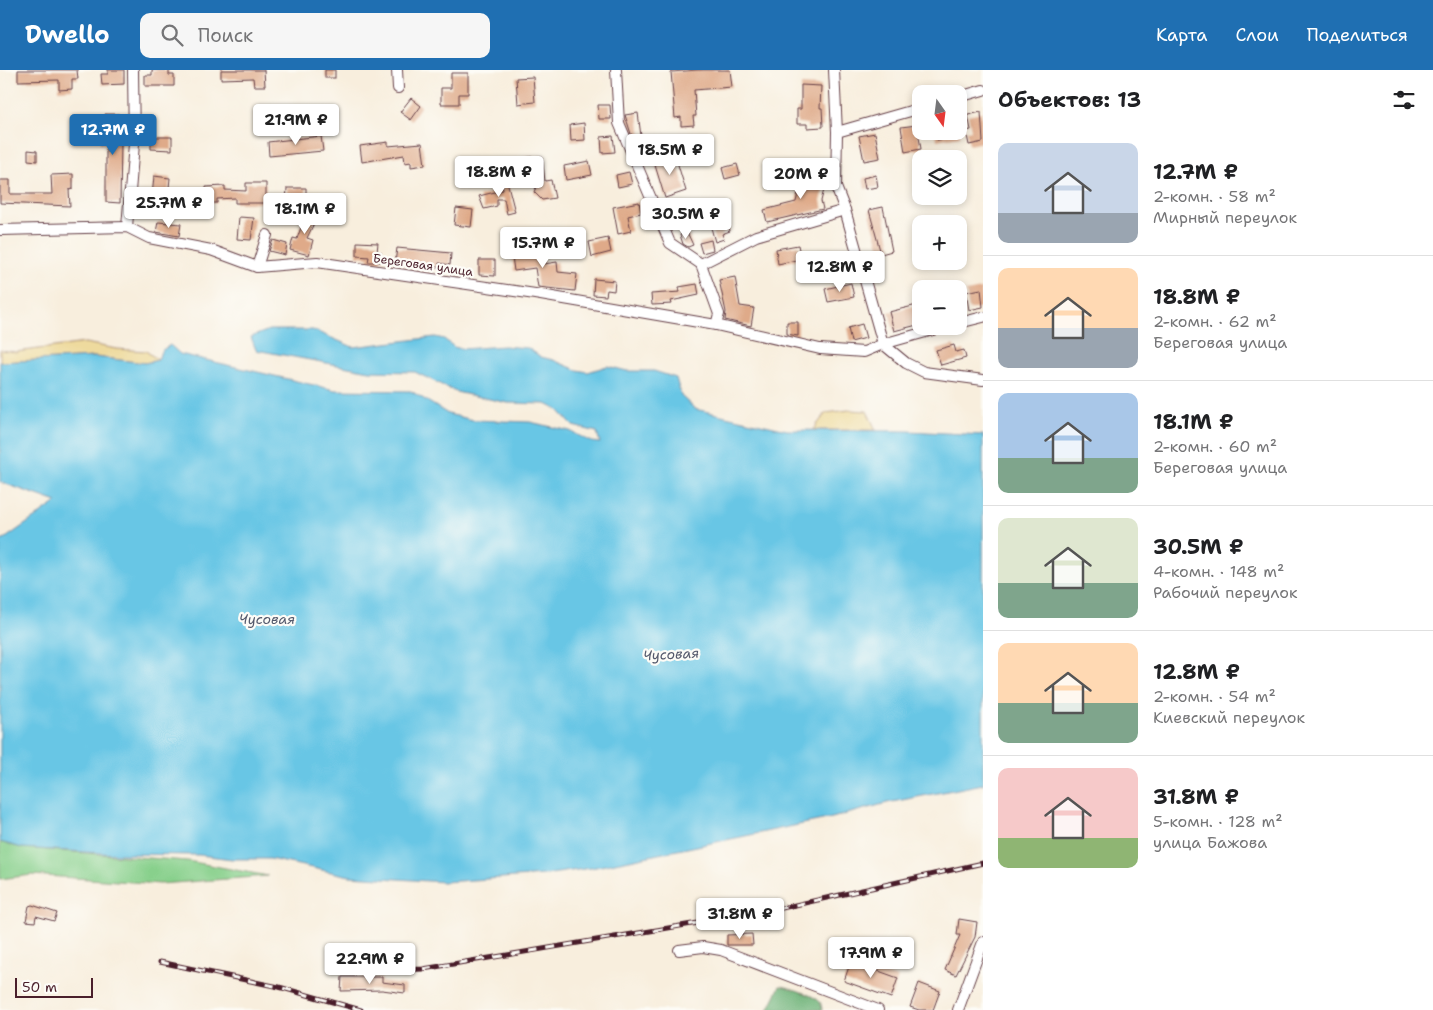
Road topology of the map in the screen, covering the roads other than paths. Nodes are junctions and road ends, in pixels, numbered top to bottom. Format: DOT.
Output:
graph roads {
  1 [pos="132,70"];
  2 [pos="397,70"];
  3 [pos="616,70"];
  4 [pos="834,70"];
  5 [pos="398,88"];
  6 [pos="983,90"];
  7 [pos="968,94"];
  8 [pos="912,111"];
  9 [pos="837,132"];
  10 [pos="845,210"];
  11 [pos="127,227"];
  12 [pos="0,230"];
  13 [pos="266,234"];
  14 [pos="701,264"];
  15 [pos="257,267"];
  16 [pos="983,317"];
  17 [pos="967,321"];
  18 [pos="716,324"];
  19 [pos="915,335"];
  20 [pos="883,344"];
  21 [pos="983,380"];
  22 [pos="983,942"];
  23 [pos="680,950"];
  24 [pos="878,1010"];
  25 [pos="958,1010"];
  1 -- 11 [label="street"];
  2 -- 5 [label="street"];
  3 -- 14 [label="street"];
  4 -- 9 [label="street"];
  6 -- 7 [label="street"];
  8 -- 9 [label="street"];
  9 -- 10 [label="street"];
  10 -- 14 [label="street"];
  10 -- 20 [label="street"];
  11 -- 12 [label="street, Береговая улица"];
  11 -- 15 [label="street, Береговая улица"];
  13 -- 15 [label="street"];
  14 -- 18 [label="street"];
  15 -- 18 [label="street, Береговая улица"];
  16 -- 17 [label="street"];
  18 -- 20 [label="street, Береговая улица"];
  19 -- 20 [label="street, Береговая улица"];
  20 -- 21 [label="street"];
  22 -- 25 [label="street"];
  23 -- 24 [label="street"];
}
